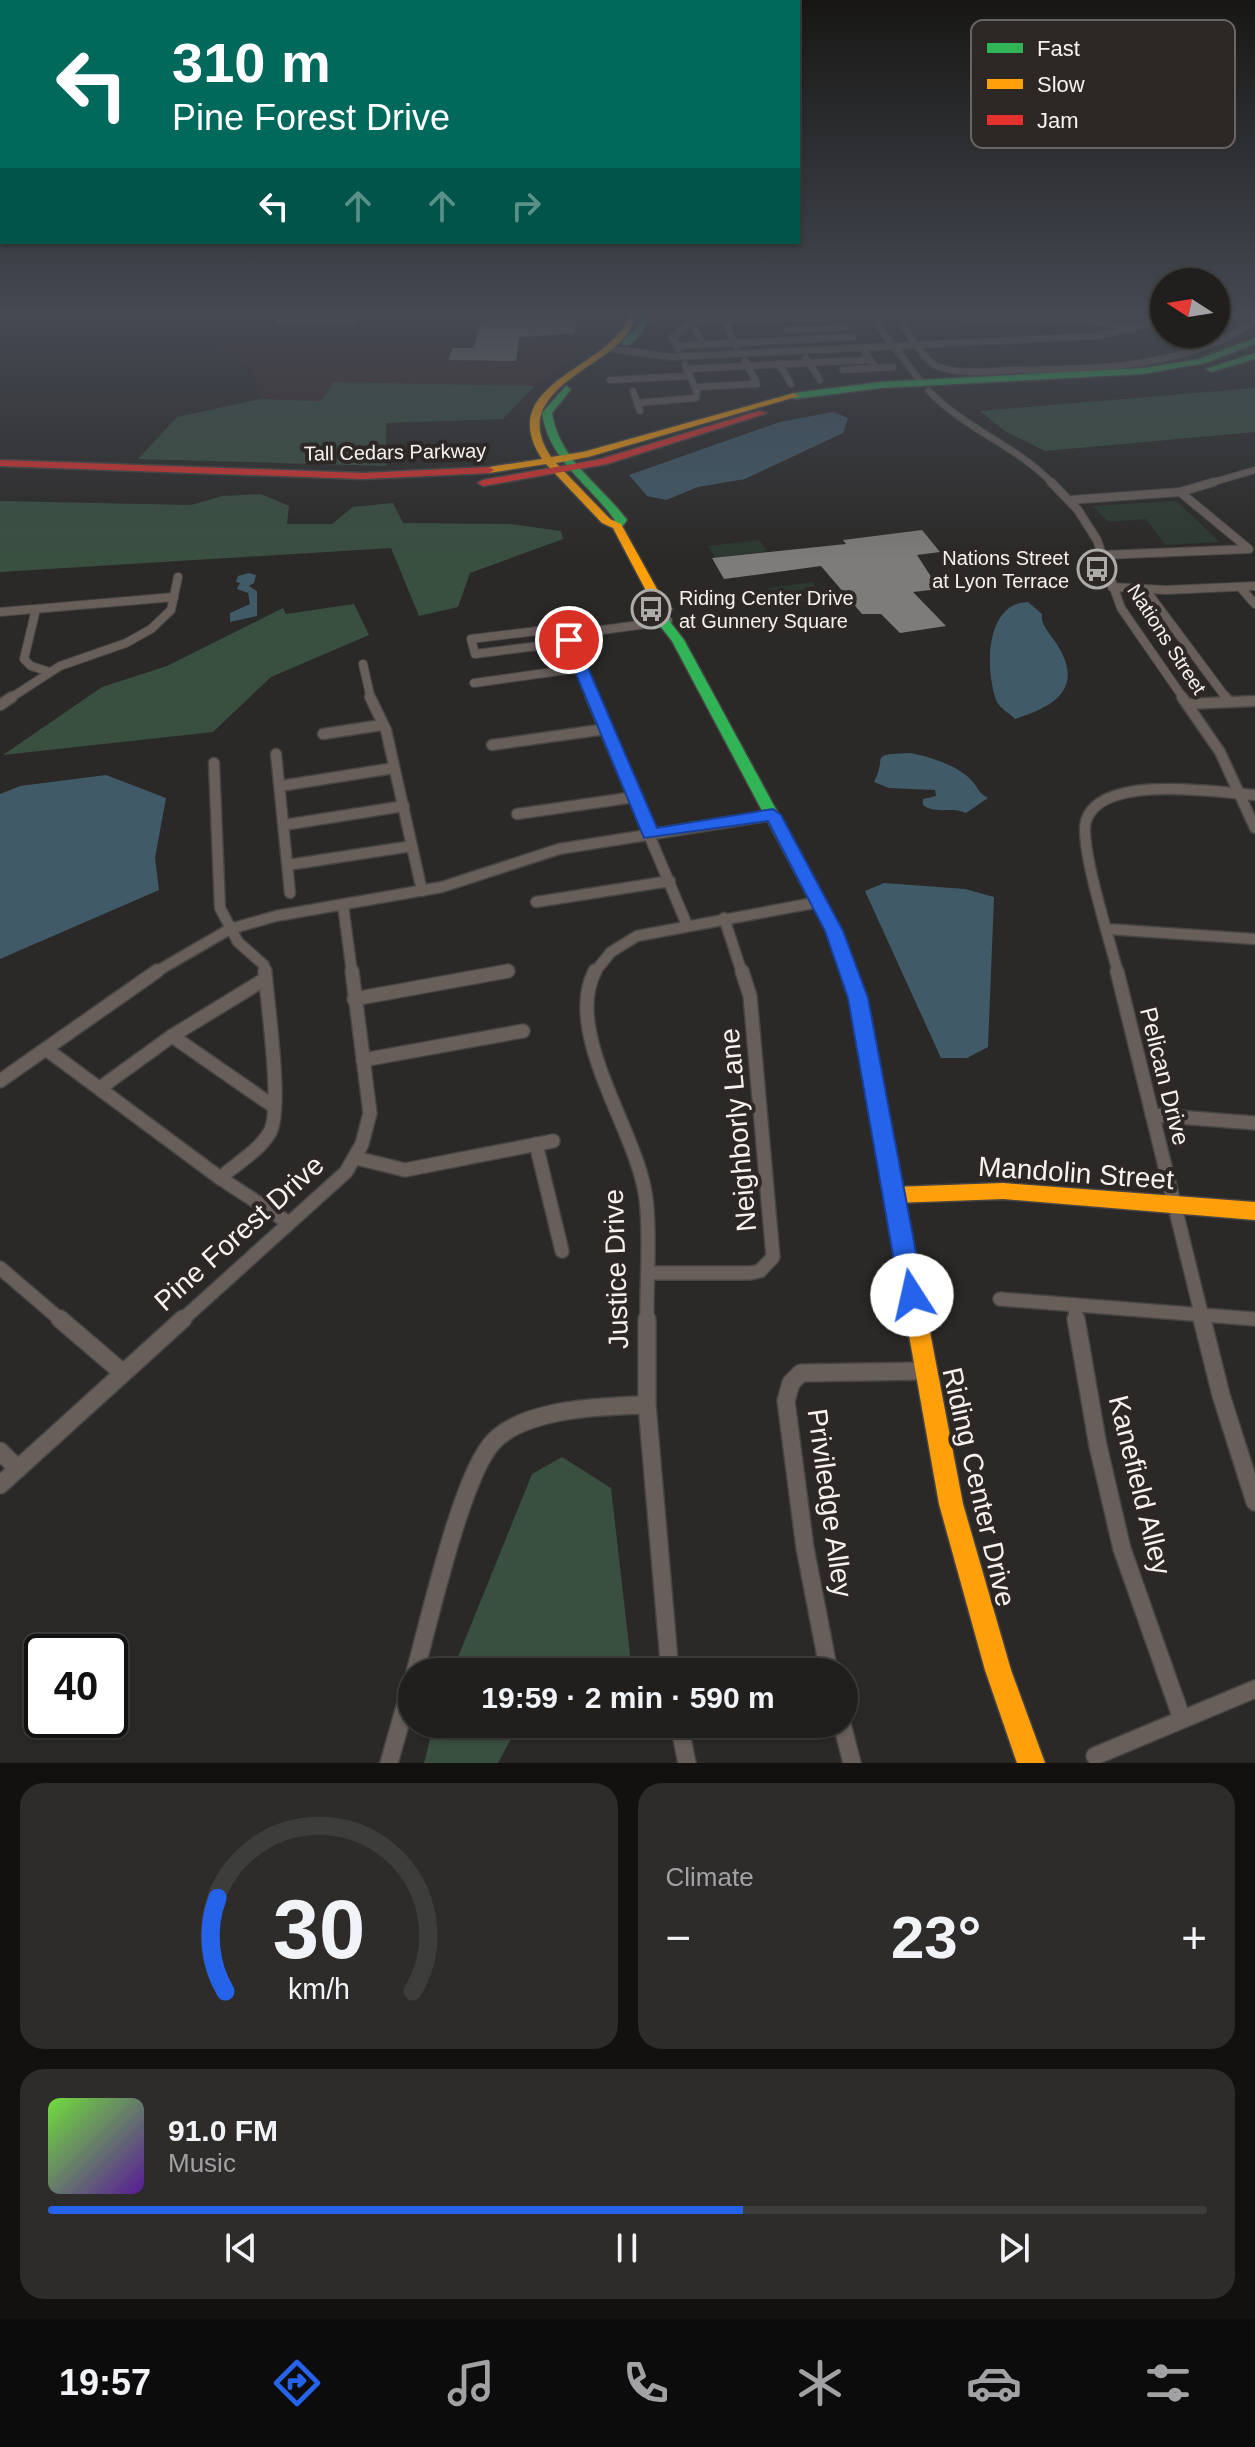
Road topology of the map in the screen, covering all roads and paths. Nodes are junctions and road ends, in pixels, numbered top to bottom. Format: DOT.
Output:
graph roads {
  1 [pos="545,396"];
  2 [pos="635,396"];
  3 [pos="698,396"];
  4 [pos="792,396"];
  5 [pos="860,396"];
  6 [pos="935,396"];
  7 [pos="0,463"];
  8 [pos="564,465"];
  9 [pos="1255,470"];
  10 [pos="0,474"];
  11 [pos="1243,475"];
  12 [pos="1255,480"];
  13 [pos="1180,492"];
  14 [pos="1070,500"];
  15 [pos="1103,555"];
  16 [pos="178,577"];
  17 [pos="1255,586"];
  18 [pos="1112,587"];
  19 [pos="1240,587"];
  20 [pos="1145,589"];
  21 [pos="174,597"];
  22 [pos="658,602"];
  23 [pos="1255,604"];
  24 [pos="36,609"];
  25 [pos="0,612"];
  26 [pos="666,622"];
  27 [pos="570,635"];
  28 [pos="678,640"];
  29 [pos="363,664"];
  30 [pos="581,668"];
  31 [pos="50,672"];
  32 [pos="474,683"];
  33 [pos="1255,701"];
  34 [pos="1229,702"];
  35 [pos="1187,704"];
  36 [pos="0,705"];
  37 [pos="382,725"];
  38 [pos="606,729"];
  39 [pos="323,734"];
  40 [pos="492,745"];
  41 [pos="276,754"];
  42 [pos="214,763"];
  43 [pos="394,768"];
  44 [pos="280,786"];
  45 [pos="1248,794"];
  46 [pos="635,797"];
  47 [pos="404,806"];
  48 [pos="517,814"];
  49 [pos="773,815"];
  50 [pos="284,825"];
  51 [pos="1255,828"];
  52 [pos="651,834"];
  53 [pos="412,846"];
  54 [pos="288,865"];
  55 [pos="670,881"];
  56 [pos="422,891"];
  57 [pos="290,893"];
  58 [pos="536,902"];
  59 [pos="819,902"];
  60 [pos="343,905"];
  61 [pos="724,918"];
  62 [pos="687,925"];
  63 [pos="230,929"];
  64 [pos="1107,929"];
  65 [pos="1255,939"];
  66 [pos="508,971"];
  67 [pos="265,979"];
  68 [pos="354,999"];
  69 [pos="523,1031"];
  70 [pos="172,1036"];
  71 [pos="46,1049"];
  72 [pos="363,1060"];
  73 [pos="0,1081"];
  74 [pos="100,1088"];
  75 [pos="273,1106"];
  76 [pos="1152,1115"];
  77 [pos="1255,1123"];
  78 [pos="553,1141"];
  79 [pos="536,1144"];
  80 [pos="356,1158"];
  81 [pos="220,1178"];
  82 [pos="894,1195"];
  83 [pos="1174,1205"];
  84 [pos="1255,1211"];
  85 [pos="289,1223"];
  86 [pos="562,1251"];
  87 [pos="0,1268"];
  88 [pos="648,1273"];
  89 [pos="1000,1299"];
  90 [pos="1074,1305"];
  91 [pos="1201,1314"];
  92 [pos="1255,1319"];
  93 [pos="926,1371"];
  94 [pos="123,1373"];
  95 [pos="647,1405"];
  96 [pos="0,1451"];
  97 [pos="18,1469"];
  98 [pos="0,1485"];
  99 [pos="1255,1502"];
  100 [pos="419,1658"];
  101 [pos="669,1658"];
  102 [pos="826,1658"];
  103 [pos="1255,1689"];
  104 [pos="1182,1719"];
  105 [pos="398,1731"];
  106 [pos="682,1738"];
  107 [pos="846,1738"];
  108 [pos="1095,1756"];
  109 [pos="389,1763"];
  110 [pos="687,1763"];
  111 [pos="852,1763"];
  112 [pos="1031,1763"];
  1 -- 8 [label="main road, Riding Center Drive"];
  2 -- 3 [label="street"];
  4 -- 8 [label="main road, Tall Cedars Parkway"];
  5 -- 8 [label="main road, Tall Cedars Parkway"];
  6 -- 14 [label="street, Nations Street"];
  7 -- 8 [label="main road, Tall Cedars Parkway"];
  8 -- 10 [label="main road, Tall Cedars Parkway"];
  8 -- 22 [label="main road, Riding Center Drive"];
  9 -- 11 [label="street"];
  11 -- 12 [label="street"];
  11 -- 13 [label="street"];
  13 -- 14 [label="street"];
  13 -- 15 [label="street"];
  14 -- 15 [label="street, Nations Street"];
  15 -- 18 [label="street, Nations Street"];
  16 -- 21 [label="street"];
  17 -- 19 [label="street"];
  18 -- 20 [label="street"];
  18 -- 35 [label="street, Nations Street"];
  19 -- 20 [label="street"];
  19 -- 23 [label="street"];
  20 -- 34 [label="street"];
  21 -- 24 [label="street"];
  21 -- 31 [label="street"];
  22 -- 26 [label="main road, Riding Center Drive"];
  22 -- 28 [label="main road, Riding Center Drive"];
  24 -- 25 [label="street"];
  24 -- 31 [label="street"];
  26 -- 27 [label="street"];
  26 -- 28 [label="main road, Riding Center Drive"];
  27 -- 27 [label="street"];
  27 -- 30 [label="street"];
  28 -- 49 [label="main road, Riding Center Drive"];
  29 -- 37 [label="street"];
  30 -- 32 [label="street"];
  30 -- 38 [label="street"];
  31 -- 36 [label="street"];
  33 -- 34 [label="street"];
  34 -- 35 [label="street"];
  35 -- 45 [label="street, Nations Street"];
  37 -- 39 [label="street"];
  37 -- 43 [label="street"];
  38 -- 40 [label="street"];
  38 -- 46 [label="street"];
  41 -- 44 [label="street"];
  42 -- 63 [label="street"];
  43 -- 44 [label="street"];
  43 -- 47 [label="street"];
  44 -- 50 [label="street"];
  45 -- 51 [label="street, Nations Street"];
  45 -- 64 [label="street, Pelican Drive"];
  46 -- 48 [label="street"];
  46 -- 52 [label="street"];
  47 -- 50 [label="street"];
  47 -- 53 [label="street"];
  49 -- 52 [label="street"];
  49 -- 59 [label="main road, Riding Center Drive"];
  50 -- 54 [label="street"];
  52 -- 55 [label="street"];
  52 -- 56 [label="street"];
  53 -- 54 [label="street"];
  53 -- 56 [label="street"];
  54 -- 57 [label="street"];
  55 -- 58 [label="street"];
  55 -- 62 [label="street"];
  56 -- 60 [label="street"];
  59 -- 61 [label="street, Justice Drive"];
  59 -- 82 [label="main road, Riding Center Drive"];
  60 -- 63 [label="street"];
  60 -- 68 [label="street, Pine Forest Drive"];
  61 -- 62 [label="street, Justice Drive"];
  61 -- 88 [label="street, Neighborly Lane"];
  62 -- 88 [label="street, Justice Drive"];
  63 -- 67 [label="street"];
  63 -- 71 [label="street"];
  64 -- 65 [label="street"];
  64 -- 76 [label="street, Pelican Drive"];
  66 -- 68 [label="street"];
  67 -- 70 [label="street"];
  67 -- 75 [label="street"];
  68 -- 72 [label="street, Pine Forest Drive"];
  69 -- 72 [label="street"];
  70 -- 74 [label="street"];
  70 -- 75 [label="street"];
  71 -- 73 [label="street"];
  71 -- 74 [label="street"];
  72 -- 80 [label="street, Pine Forest Drive"];
  74 -- 81 [label="street"];
  75 -- 81 [label="street"];
  76 -- 77 [label="street"];
  76 -- 83 [label="street, Pelican Drive"];
  78 -- 79 [label="street"];
  79 -- 80 [label="street"];
  79 -- 86 [label="street"];
  80 -- 85 [label="street, Pine Forest Drive"];
  81 -- 85 [label="street"];
  82 -- 83 [label="main road, Mandolin Street"];
  82 -- 93 [label="main road, Riding Center Drive"];
  83 -- 84 [label="main road, Mandolin Street"];
  83 -- 91 [label="street, Pelican Drive"];
  85 -- 94 [label="street, Pine Forest Drive"];
  87 -- 94 [label="street"];
  88 -- 95 [label="street, Justice Drive"];
  89 -- 90 [label="street"];
  90 -- 91 [label="street"];
  90 -- 104 [label="street, Kanefield Alley"];
  91 -- 92 [label="street"];
  91 -- 99 [label="street, Pelican Drive"];
  93 -- 102 [label="street, Priviledge Alley"];
  93 -- 112 [label="main road, Riding Center Drive"];
  94 -- 97 [label="street, Pine Forest Drive"];
  95 -- 100 [label="street"];
  95 -- 101 [label="street, Justice Drive"];
  96 -- 97 [label="street"];
  97 -- 98 [label="street, Pine Forest Drive"];
  103 -- 104 [label="street"];
  104 -- 108 [label="street"];
  105 -- 109 [label="street"];
  106 -- 110 [label="street"];
  107 -- 111 [label="street"];
}
